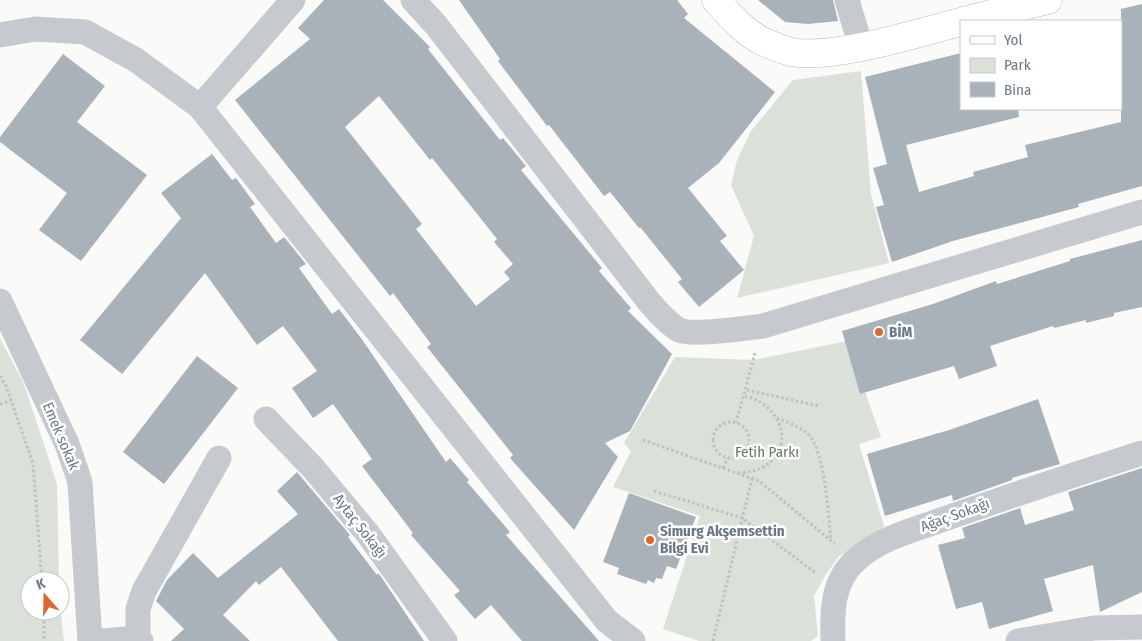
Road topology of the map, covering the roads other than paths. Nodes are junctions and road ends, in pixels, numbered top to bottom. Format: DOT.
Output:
graph roads {
  1 [pos="293,0"];
  2 [pos="413,0"];
  3 [pos="716,0"];
  4 [pos="846,0"];
  5 [pos="1048,0"];
  6 [pos="970,20"];
  7 [pos="960,22"];
  8 [pos="0,35"];
  9 [pos="861,47"];
  10 [pos="200,107"];
  11 [pos="1142,212"];
  12 [pos="0,301"];
  13 [pos="266,419"];
  14 [pos="1142,453"];
  15 [pos="219,458"];
  16 [pos="1142,627"];
  17 [pos="140,640"];
  18 [pos="627,640"];
  19 [pos="90,641"];
  20 [pos="103,641"];
  21 [pos="445,641"];
  22 [pos="833,641"];
  23 [pos="1018,641"];
  1 -- 10 [label="street"];
  2 -- 11 [label="street"];
  3 -- 9 [label="main road"];
  4 -- 9 [label="street"];
  5 -- 6 [label="main road"];
  7 -- 9 [label="main road"];
  8 -- 10 [label="street"];
  10 -- 18 [label="street"];
  12 -- 19 [label="street, Emek sokak"];
  13 -- 21 [label="street, Aytaç Sokağı"];
  14 -- 22 [label="street, Ağaç Sokağı"];
  15 -- 17 [label="street"];
  16 -- 23 [label="street"];
  17 -- 20 [label="street"];
}
